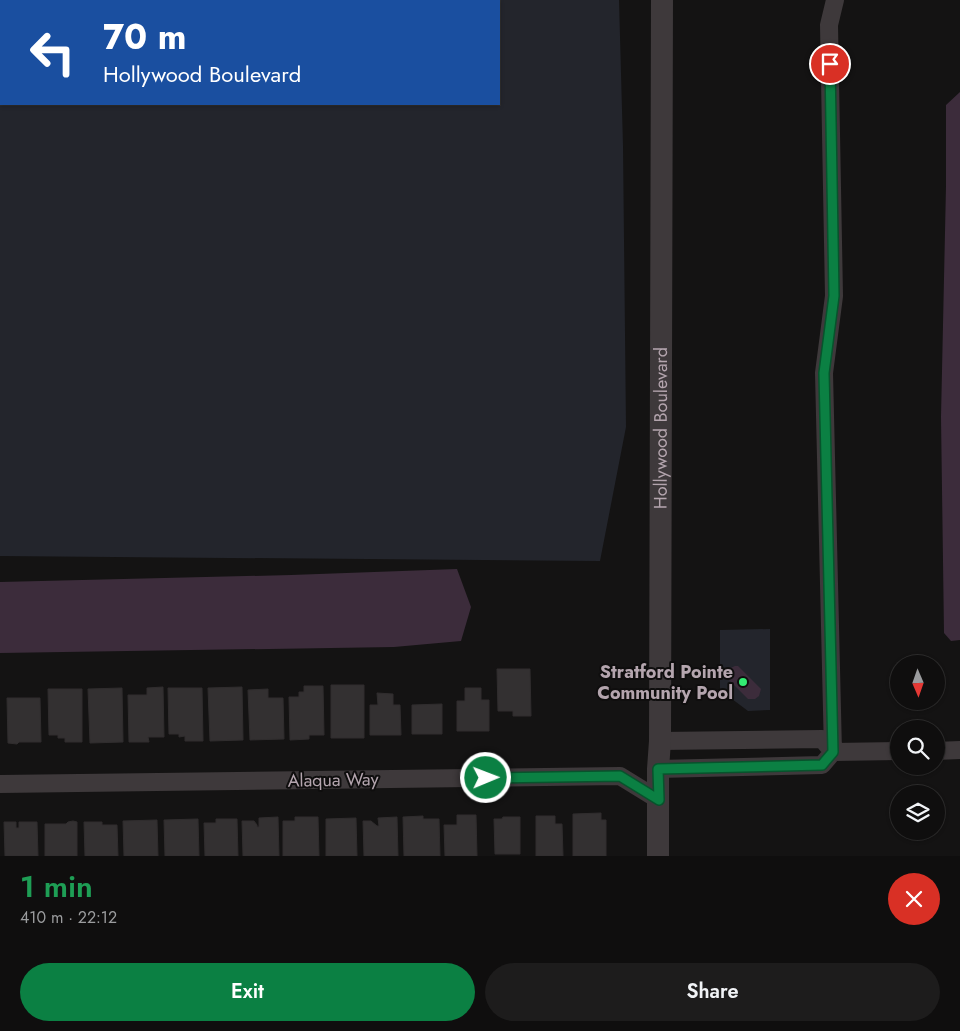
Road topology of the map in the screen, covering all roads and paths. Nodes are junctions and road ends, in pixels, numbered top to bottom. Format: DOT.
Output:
graph roads {
  1 [pos="662,0"];
  2 [pos="835,0"];
  3 [pos="660,741"];
  4 [pos="945,750"];
  5 [pos="960,750"];
  6 [pos="890,751"];
  7 [pos="833,752"];
  8 [pos="658,769"];
  9 [pos="0,784"];
  10 [pos="659,800"];
  11 [pos="658,856"];
  1 -- 3 [label="street, Hollywood Boulevard"];
  2 -- 7 [label="street"];
  3 -- 7 [label="street"];
  3 -- 8 [label="street, Hollywood Boulevard"];
  4 -- 5 [label="street"];
  6 -- 7 [label="street"];
  7 -- 8 [label="street"];
  8 -- 10 [label="street, Hollywood Boulevard"];
  9 -- 10 [label="street, Alaqua Way"];
  10 -- 11 [label="street, Hollywood Boulevard"];
}
